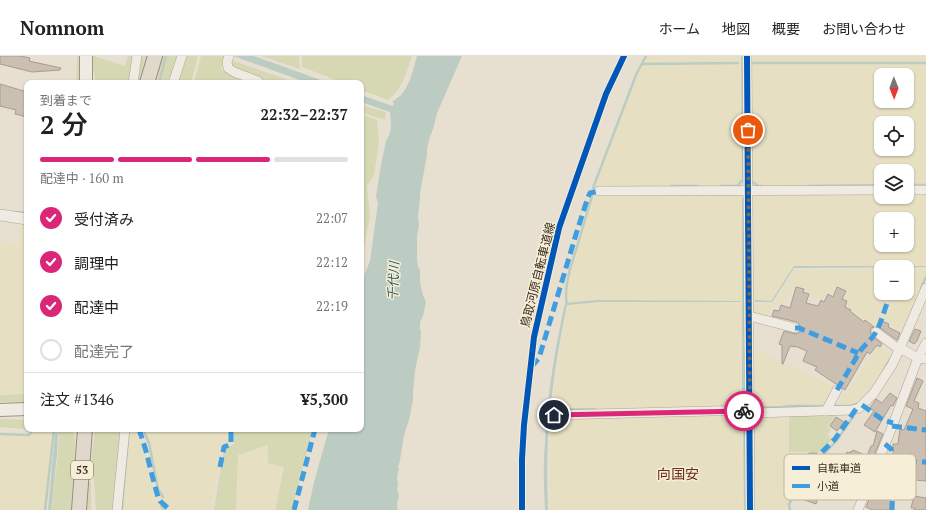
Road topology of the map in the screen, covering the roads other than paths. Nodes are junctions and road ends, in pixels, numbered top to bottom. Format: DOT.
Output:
graph roads {
  1 [pos="86,56"];
  2 [pos="137,56"];
  3 [pos="155,56"];
  4 [pos="182,56"];
  5 [pos="229,56"];
  6 [pos="747,56"];
  7 [pos="86,80"];
  8 [pos="133,80"];
  9 [pos="148,80"];
  10 [pos="174,80"];
  11 [pos="255,80"];
  12 [pos="748,190"];
  13 [pos="874,190"];
  14 [pos="914,190"];
  15 [pos="926,190"];
  16 [pos="599,191"];
  17 [pos="0,216"];
  18 [pos="24,219"];
  19 [pos="926,288"];
  20 [pos="749,316"];
  21 [pos="795,328"];
  22 [pos="876,332"];
  23 [pos="926,343"];
  24 [pos="900,349"];
  25 [pos="922,358"];
  26 [pos="837,390"];
  27 [pos="24,409"];
  28 [pos="0,410"];
  29 [pos="826,411"];
  30 [pos="750,412"];
  31 [pos="554,415"];
  32 [pos="85,432"];
  33 [pos="125,432"];
  34 [pos="881,454"];
  35 [pos="862,500"];
  36 [pos="79,510"];
  37 [pos="117,510"];
  38 [pos="750,510"];
  39 [pos="858,510"];
  1 -- 7 [label="main road"];
  2 -- 8 [label="street"];
  3 -- 9 [label="highway"];
  4 -- 10 [label="street"];
  5 -- 11 [label="street"];
  6 -- 12 [label="street"];
  12 -- 13 [label="street"];
  12 -- 16 [label="street"];
  12 -- 20 [label="street"];
  14 -- 15 [label="street"];
  17 -- 18 [label="street"];
  19 -- 24 [label="street"];
  20 -- 21 [label="street"];
  20 -- 30 [label="street"];
  22 -- 24 [label="street"];
  23 -- 25 [label="street"];
  24 -- 25 [label="street"];
  24 -- 29 [label="street"];
  25 -- 34 [label="street"];
  26 -- 29 [label="street"];
  27 -- 28 [label="main road"];
  29 -- 30 [label="street"];
  30 -- 31 [label="street"];
  30 -- 38 [label="street"];
  32 -- 36 [label="highway, 53"];
  33 -- 37 [label="street"];
  35 -- 39 [label="street"];
}
